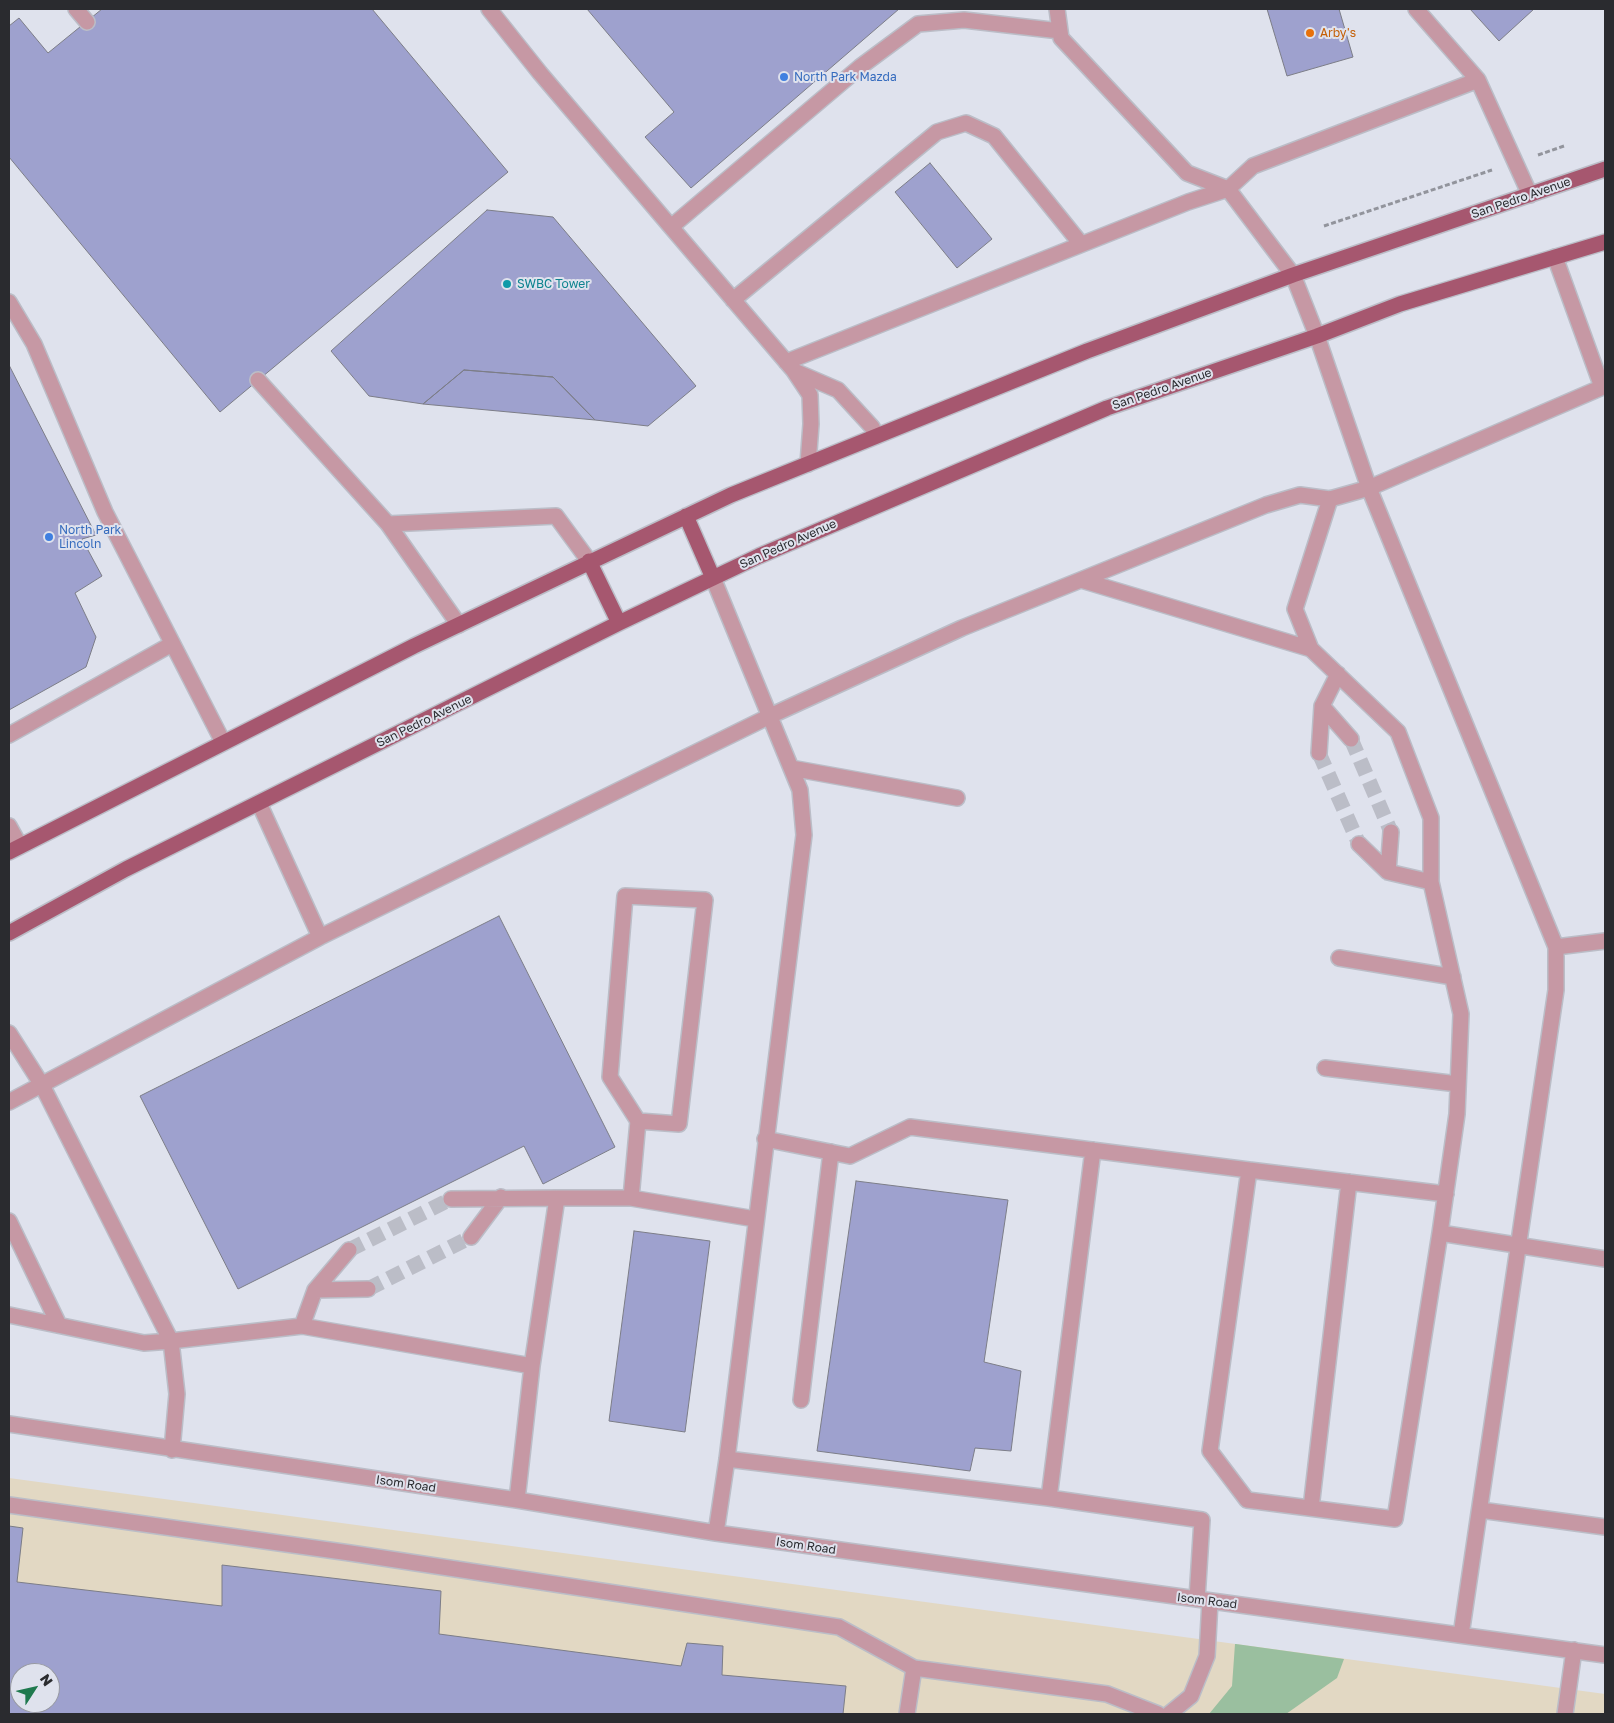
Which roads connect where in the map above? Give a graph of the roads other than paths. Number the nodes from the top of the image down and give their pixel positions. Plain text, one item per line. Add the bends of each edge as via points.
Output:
1 (76, 9) edge
2 (489, 9) edge
3 (1057, 9) edge
4 (1416, 9) edge
5 (87, 22) dead end
6 (1060, 31) junction
7 (1478, 80) junction
8 (1605, 169) edge
9 (1228, 189) junction
10 (1530, 195) junction
11 (671, 227) junction
12 (1605, 242) edge
13 (1081, 244) junction
14 (1555, 257) junction
15 (1293, 274) junction
16 (733, 300) junction
17 (9, 302) edge
18 (1317, 336) junction
19 (790, 366) junction
20 (258, 380) dead end
21 (1604, 386) edge
22 (876, 436) junction
23 (808, 464) junction
24 (1369, 488) junction
25 (1330, 500) junction
26 (686, 516) junction
27 (388, 524) junction
28 (589, 562) junction
29 (713, 578) junction
30 (1081, 580) junction
31 (619, 623) junction
32 (459, 625) junction
33 (172, 644) junction
34 (1311, 649) junction
35 (1338, 674) junction
36 (1322, 706) junction
37 (770, 716) junction
38 (9, 735) edge
39 (1351, 739) tunnel mouth
40 (223, 742) junction
41 (1319, 753) tunnel mouth
42 (791, 768) junction
43 (957, 798) dead end
44 (259, 804) junction
45 (9, 826) edge
46 (1391, 832) tunnel mouth
47 (1359, 844) tunnel mouth
48 (15, 849) edge
49 (1388, 872) junction
50 (1431, 882) junction
51 (9, 933) edge
52 (320, 937) junction
53 (1605, 941) edge
54 (1556, 947) junction
55 (1339, 958) dead end
56 (1453, 978) junction
57 (9, 1033) edge
58 (1325, 1068) dead end
59 (1458, 1084) junction
60 (42, 1085) junction
61 (9, 1102) edge
62 (638, 1121) junction
63 (765, 1138) junction
64 (1093, 1150) junction
65 (831, 1152) junction
66 (1249, 1170) junction
67 (1349, 1182) junction
68 (1446, 1194) junction
69 (501, 1197) junction
70 (557, 1198) junction
71 (631, 1198) junction
72 (451, 1199) tunnel mouth
73 (755, 1219) junction
74 (9, 1221) edge
75 (1440, 1233) junction
76 (471, 1237) tunnel mouth
77 (1518, 1247) junction
78 (349, 1250) tunnel mouth
79 (1605, 1259) edge
80 (315, 1290) junction
81 (368, 1290) tunnel mouth
82 (9, 1315) edge
83 (59, 1325) junction
84 (302, 1326) junction
85 (171, 1341) junction
86 (532, 1366) junction
87 (801, 1400) dead end
88 (9, 1424) edge
89 (172, 1450) junction
90 (727, 1459) junction
91 (1049, 1498) junction
92 (517, 1500) junction
93 (9, 1505) edge
94 (1311, 1508) junction
95 (1480, 1510) junction
96 (1605, 1527) edge
97 (716, 1533) junction
98 (1203, 1600) junction
99 (1461, 1635) junction
100 (1574, 1650) junction
101 (1605, 1654) edge
102 (914, 1668) junction
103 (907, 1714) edge
104 (1158, 1714) edge
105 (1169, 1714) edge
106 (1565, 1714) edge

1 - 5 street
2 - 11 street
3 - 6 street
4 - 7 street
6 - 9 street via 1061,38 1187,174
6 - 11 street via 964,20 918,24 860,67
7 - 9 street via 1253,166
7 - 10 street
8 - 10 main road, San Pedro Avenue
9 - 13 street
9 - 15 street
10 - 15 main road, San Pedro Avenue
11 - 16 street
12 - 14 main road, San Pedro Avenue
13 - 16 street via 994,136 966,123 937,132
13 - 19 street
14 - 18 main road, San Pedro Avenue via 1400,304
14 - 21 street
15 - 18 street
15 - 22 main road, San Pedro Avenue
16 - 19 street
17 - 33 street via 34,344 105,512
18 - 24 street
18 - 29 main road, San Pedro Avenue via 1107,408
19 - 22 street via 838,390 872,427
19 - 23 street via 810,395
20 - 27 street
21 - 24 street
22 - 23 main road, San Pedro Avenue
23 - 26 main road, San Pedro Avenue
24 - 25 street
24 - 54 street
25 - 30 street via 1300,495 1266,505
25 - 34 street via 1295,609
26 - 28 main road, San Pedro Avenue
26 - 29 main road
27 - 28 street via 556,516
27 - 32 street
28 - 31 main road
28 - 32 main road, San Pedro Avenue
29 - 31 main road, San Pedro Avenue
29 - 37 street
30 - 34 street
30 - 37 street via 962,628
31 - 44 main road, San Pedro Avenue
32 - 40 main road, San Pedro Avenue
33 - 38 street
33 - 40 street
34 - 35 street
35 - 36 street
35 - 50 street via 1398,732 1431,818
36 - 39 street
36 - 41 street
37 - 42 street
37 - 52 street
40 - 48 main road, San Pedro Avenue
42 - 43 street
42 - 63 street via 800,790 804,836
44 - 51 main road, San Pedro Avenue via 126,869
44 - 52 street
45 - 48 street
46 - 49 street
47 - 49 street
49 - 50 street
50 - 56 street
52 - 60 street
53 - 54 street
54 - 77 street via 1556,990
55 - 56 street
56 - 59 street via 1461,1014
57 - 60 street
58 - 59 street
59 - 68 street
60 - 61 street
60 - 85 street
62 - 62 street via 679,1124 705,900 625,896 610,1077
62 - 71 street
63 - 65 street
63 - 73 street
64 - 65 street via 910,1126 850,1156
64 - 66 street
64 - 91 street
65 - 87 street
66 - 67 street
66 - 94 street via 1210,1451 1248,1500
67 - 68 street
67 - 94 street
68 - 75 street
69 - 70 street
69 - 72 street
69 - 76 street
70 - 71 street
70 - 86 street
71 - 73 street
73 - 90 street
74 - 83 street
75 - 77 street
75 - 94 street via 1395,1519
77 - 79 street
77 - 95 street
78 - 80 street
80 - 81 street
80 - 84 street
82 - 83 street
83 - 85 street via 144,1342
84 - 85 street
84 - 86 street
85 - 89 street via 177,1394
86 - 92 street
88 - 89 street, Isom Road
89 - 92 street, Isom Road
90 - 91 street
90 - 97 street
91 - 98 street via 1202,1520
92 - 97 street, Isom Road
93 - 102 street via 839,1627
95 - 96 street
95 - 99 street
97 - 98 street, Isom Road
98 - 99 street, Isom Road
98 - 105 street via 1207,1656 1191,1696
99 - 100 street, Isom Road
100 - 101 street, Isom Road
100 - 106 street
102 - 103 street
102 - 104 street via 1107,1694

